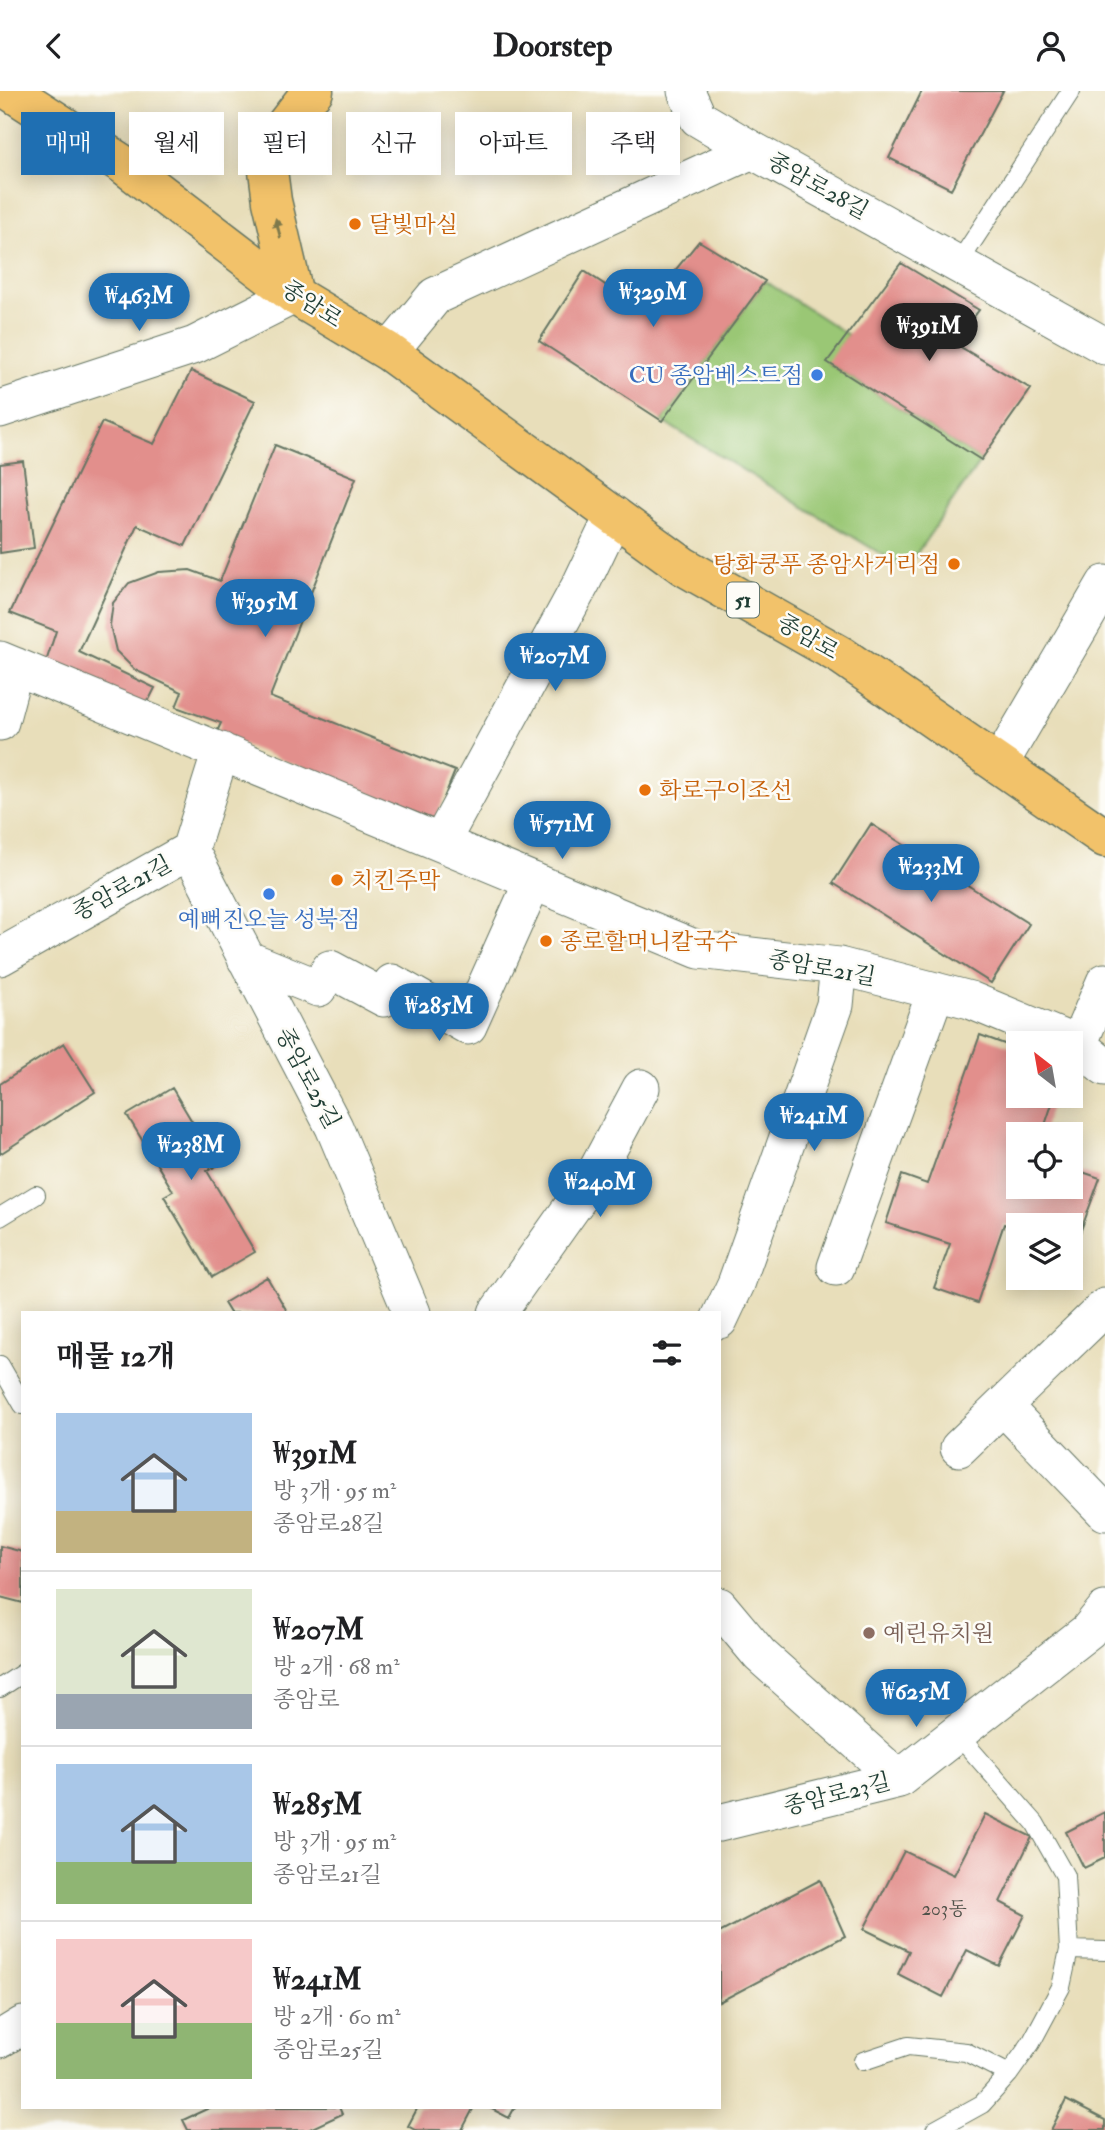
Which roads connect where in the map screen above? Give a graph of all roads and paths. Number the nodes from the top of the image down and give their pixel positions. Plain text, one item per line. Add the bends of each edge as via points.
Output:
1 (10, 91) edge
2 (314, 91) edge
3 (686, 91) edge
4 (1071, 91) edge
5 (752, 150) junction
6 (958, 264) junction
7 (294, 295) junction
8 (1105, 346) edge
9 (389, 352) junction
10 (0, 408) edge
11 (614, 515) junction
12 (1105, 584) edge
13 (7, 663) edge
14 (0, 722) edge
15 (221, 751) junction
16 (999, 765) junction
17 (1105, 838) edge
18 (441, 842) junction
19 (190, 850) junction
20 (533, 881) junction
21 (0, 957) edge
22 (246, 959) junction
23 (839, 966) junction
24 (1105, 982) edge
25 (936, 991) junction
26 (1092, 1056) edge
27 (641, 1088) dead end
28 (36, 1195) dead end
29 (0, 1217) edge
30 (836, 1267) dead end
31 (1105, 1307) edge
32 (411, 1311) edge
33 (498, 1311) edge
34 (721, 1316) edge
35 (0, 1365) edge
36 (21, 1402) edge
37 (1003, 1406) junction
38 (960, 1448) dead end
39 (1105, 1512) edge
40 (721, 1608) edge
41 (1105, 1610) edge
42 (21, 1674) edge
43 (0, 1688) edge
44 (957, 1734) junction
45 (899, 1779) junction
46 (721, 1823) edge
47 (1069, 1950) junction
48 (1105, 1951) edge
49 (21, 2026) edge
50 (0, 2039) edge
51 (863, 2061) dead end
52 (1009, 2074) junction
53 (935, 2130) edge

1 - 7 main road, 종암로 / 51 via 124,165
7 -> 2 main road via 271,201 267,163 279,133
3 - 5 street via 698,118
4 - 6 lane
5 - 6 street, 종암로28길
5 - 9 street, 종암로28길 via 435,296
6 - 8 street, 종암로28길
7 - 9 main road, 종암로 / 51
7 - 10 street via 195,345
9 - 11 main road, 종암로 / 51
11 - 16 main road, 종암로 / 51 via 683,566 842,656
11 - 18 street
12 - 16 street
13 - 14 street, 종암로21길
13 - 15 street, 종암로21길
15 - 18 street, 종암로21길
15 - 19 street, 종암로21길
16 - 17 main road, 종암로 / 51
18 - 20 street, 종암로21길
19 - 21 street, 종암로21길
19 - 22 street, 종암로25길
20 - 22 street via 468,1026 392,983 384,998 330,969 318,988
20 - 23 street, 종암로21길 via 699,950
22 - 32 street, 종암로25길 via 334,1127
23 - 25 street, 종암로21길
23 - 34 street via 835,1005
24 - 26 street
25 - 26 street, 종암로21길 via 970,1000
25 - 30 street
27 - 33 street via 594,1177
28 - 29 lane
31 - 37 street
35 - 36 lane
37 - 38 street
37 - 39 street
40 - 45 street via 760,1655
41 - 44 street, 종암로23길 via 1088,1632
42 - 43 lane
44 - 45 street, 종암로23길
44 - 47 lane via 1035,1823 1065,1877
45 - 46 street, 종암로23길
47 - 48 lane
47 - 52 lane via 1061,1987
49 - 50 street
51 - 52 lane via 908,2046 920,2047 966,2052
52 - 53 lane via 982,2104

